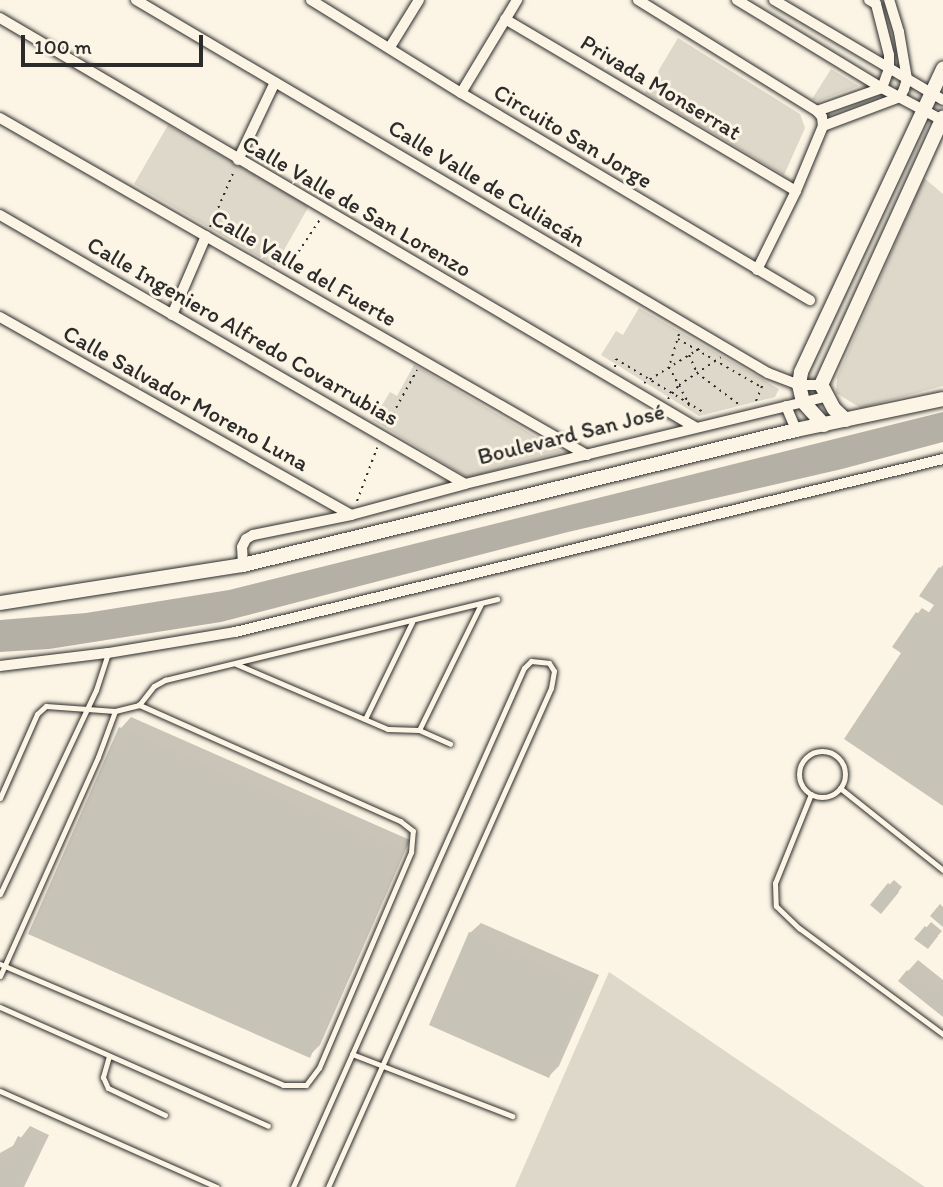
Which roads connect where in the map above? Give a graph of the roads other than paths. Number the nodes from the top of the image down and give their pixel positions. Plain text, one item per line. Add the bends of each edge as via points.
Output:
1 (136, 0) edge
2 (311, 0) edge
3 (419, 0) edge
4 (517, 0) edge
5 (638, 0) edge
6 (737, 0) edge
7 (774, 0) edge
8 (889, 0) edge
9 (876, 1) edge
10 (0, 18) edge
11 (505, 19) junction
12 (899, 32) junction
13 (885, 34) junction
14 (390, 47) junction
15 (889, 69) junction
16 (943, 69) edge
17 (907, 79) junction
18 (275, 82) junction
19 (882, 88) junction
20 (461, 93) junction
21 (900, 97) junction
22 (937, 97) edge
23 (850, 99) junction
24 (923, 110) junction
25 (817, 111) junction
26 (856, 114) junction
27 (0, 118) edge
28 (942, 118) edge
29 (823, 126) junction
30 (238, 160) junction
31 (796, 191) junction
32 (0, 215) edge
33 (206, 236) junction
34 (757, 270) junction
35 (810, 300) dead end
36 (172, 315) junction
37 (0, 317) edge
38 (799, 385) junction
39 (823, 391) junction
40 (943, 399) edge
41 (803, 402) junction
42 (786, 406) junction
43 (846, 420) junction
44 (824, 425) junction
45 (695, 427) junction
46 (796, 430) junction
47 (587, 455) junction
48 (943, 459) edge
49 (465, 484) junction
50 (351, 515) junction
51 (243, 565) junction
52 (497, 598) dead end
53 (0, 603) edge
54 (481, 604) junction
55 (412, 622) junction
56 (108, 653) junction
57 (236, 664) junction
58 (0, 666) edge
59 (139, 705) junction
60 (86, 710) junction
61 (115, 711) junction
62 (365, 719) junction
63 (419, 730) junction
64 (450, 744) dead end
65 (839, 788) junction
66 (811, 794) junction
67 (0, 798) edge
68 (943, 870) edge
69 (0, 894) edge
70 (2, 965) edge
71 (0, 976) edge
72 (0, 1007) edge
73 (943, 1034) edge
74 (352, 1055) junction
75 (109, 1056) junction
76 (381, 1066) junction
77 (0, 1091) edge
78 (165, 1115) dead end
79 (512, 1116) dead end
80 (268, 1126) dead end
81 (216, 1187) edge
82 (293, 1187) edge
83 (328, 1187) edge

1 - 18 street, Calle Valle de Culiacán
2 - 14 street
3 - 14 street
4 - 11 street, Circuito San Jorge
5 - 25 street
6 - 19 street
7 - 15 street
8 - 12 street
9 - 13 street
10 - 30 street, Calle Valle de San Lorenzo
11 - 20 street, Circuito San Jorge
11 - 31 street, Privada Monserrat
12 - 13 street
12 - 17 street
13 - 15 street
14 - 20 street
15 - 17 street
15 - 19 street
16 - 22 street
17 - 21 street
17 - 22 street
18 - 30 street
18 - 38 street, Calle Valle de Culiacán via 768,373
19 - 21 street
19 - 23 street
20 - 34 street, Circuito San Jorge
21 - 24 street
21 - 26 street
22 - 24 street
23 - 25 street
23 - 26 street
24 - 28 street
24 - 38 street via 801,372
25 - 29 street
26 - 29 street
27 - 33 street, Calle Valle del Fuerte
28 - 39 street
29 - 31 street
30 - 45 street, Calle Valle de San Lorenzo
31 - 34 street
32 - 36 street, Calle Ingeniero Alfredo Covarrubias
33 - 36 street
33 - 47 street, Calle Valle del Fuerte
34 - 35 street, Circuito San Jorge
36 - 49 street, Calle Ingeniero Alfredo Covarrubias
37 - 50 street, Calle Salvador Moreno Luna
38 - 39 street, Calle Valle de Culiacán
38 - 41 street
39 - 41 street, Boulevard San José
39 - 43 street
40 - 43 street
41 - 42 street, Boulevard San José
41 - 44 street
42 - 45 street, Boulevard San José
42 - 46 street
43 - 44 street
44 - 46 street
45 - 47 street, Boulevard San José
46 - 51 street
47 - 49 street, Boulevard San José
48 - 56 street via 235,632
49 - 50 street, Boulevard San José
50 - 51 street, Boulevard San José via 253,535 242,547
51 - 53 street
52 - 54 lane
54 - 55 lane
54 - 63 lane
55 - 57 lane
55 - 62 lane
56 - 58 street
56 - 60 lane
57 - 59 lane via 159,683
57 - 62 lane
59 - 61 lane
59 - 70 lane via 400,821 413,831 411,852 319,1068 306,1084 283,1085
60 - 61 lane
60 - 67 lane via 52,704 41,709
60 - 69 lane
61 - 70 lane
62 - 63 lane via 388,729
63 - 64 lane
65 - 66 lane via 826,797
65 - 66 lane via 843,766 833,754 817,751 800,766 800,782
65 - 68 lane
66 - 73 lane via 775,883 776,906
70 - 71 lane
72 - 75 lane
74 - 76 lane
74 - 76 lane via 524,668 531,662 549,663 554,671 551,688
74 - 82 lane
75 - 78 lane via 103,1077 108,1088
75 - 80 lane
76 - 79 lane
76 - 83 lane
77 - 81 lane

